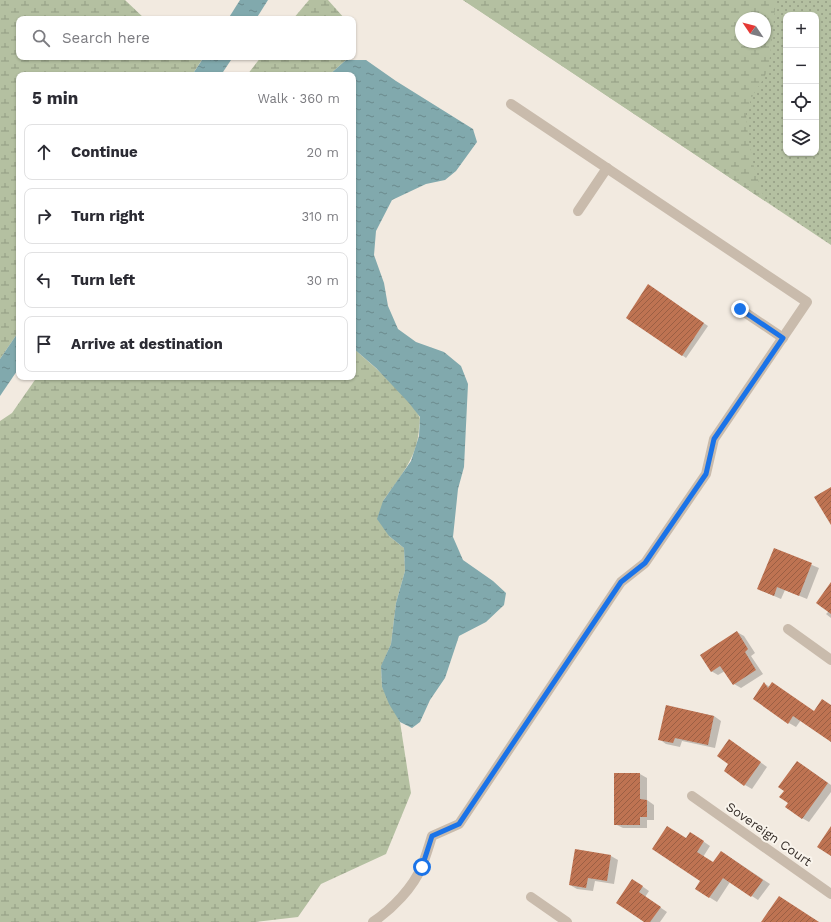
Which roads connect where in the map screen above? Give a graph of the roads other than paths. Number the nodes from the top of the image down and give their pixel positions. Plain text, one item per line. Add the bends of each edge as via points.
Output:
1 (511, 104) dead end
2 (607, 168) junction
3 (578, 211) dead end
4 (740, 309) dead end
5 (783, 338) junction
6 (788, 629) dead end
7 (831, 660) edge
8 (692, 796) dead end
9 (831, 894) edge
10 (531, 897) dead end
11 (373, 922) edge
12 (567, 922) edge

1 - 2 street
2 - 3 street
2 - 5 street via 807,302
4 - 5 street
5 - 11 street via 714,439 706,474 645,563 621,582 459,824 432,836 422,867 405,892 385,914
6 - 7 street
8 - 9 street, Sovereign Court
10 - 12 street

